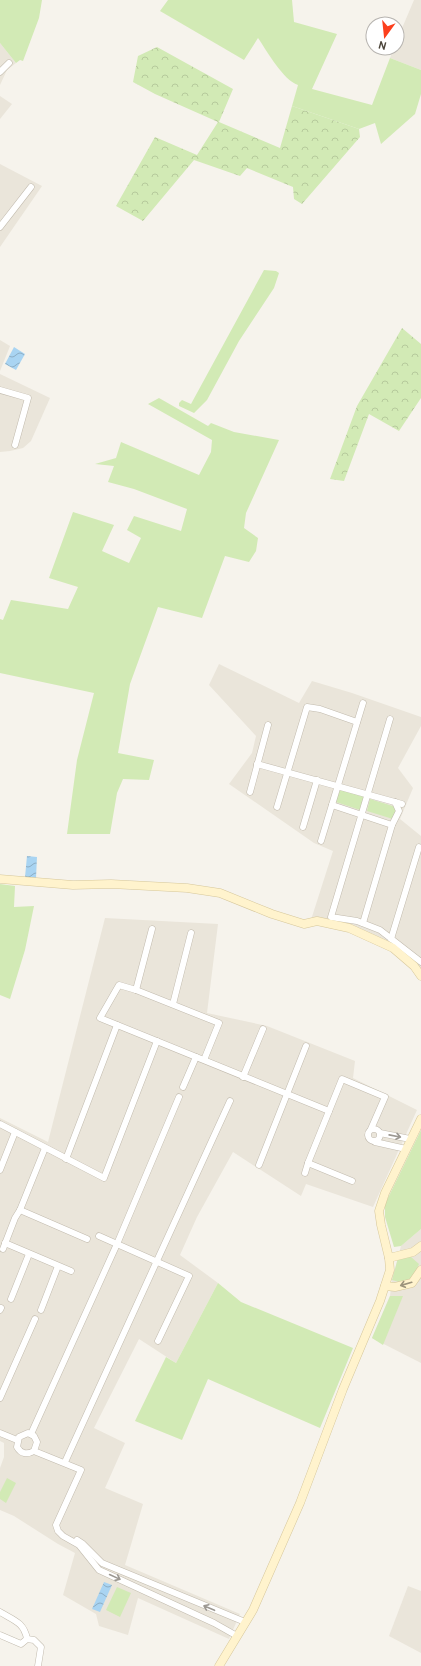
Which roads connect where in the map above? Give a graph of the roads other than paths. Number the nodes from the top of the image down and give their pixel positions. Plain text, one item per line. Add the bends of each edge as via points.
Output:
1 (9, 62) dead end
2 (0, 72) edge
3 (31, 187) dead end
4 (0, 227) edge
5 (0, 390) edge
6 (15, 445) dead end
7 (363, 703) dead end
8 (390, 719) dead end
9 (357, 722) junction
10 (268, 724) dead end
11 (257, 764) junction
12 (287, 772) junction
13 (316, 780) junction
14 (338, 786) junction
15 (250, 792) dead end
16 (367, 794) junction
17 (395, 802) junction
18 (402, 804) dead end
19 (332, 805) junction
20 (277, 807) dead end
21 (362, 814) junction
22 (392, 825) junction
23 (304, 827) dead end
24 (321, 841) dead end
25 (419, 847) dead end
26 (0, 879) edge
27 (363, 923) junction
28 (152, 929) dead end
29 (191, 933) dead end
30 (391, 939) junction
31 (421, 962) edge
32 (421, 976) edge
33 (136, 990) junction
34 (173, 1004) junction
35 (117, 1025) junction
36 (263, 1029) dead end
37 (157, 1041) junction
38 (306, 1046) dead end
39 (196, 1057) junction
40 (204, 1060) junction
41 (243, 1077) junction
42 (183, 1087) dead end
43 (287, 1095) junction
44 (179, 1097) dead end
45 (230, 1101) dead end
46 (329, 1111) junction
47 (421, 1118) edge
48 (0, 1124) edge
49 (371, 1129) junction
50 (15, 1132) junction
51 (380, 1133) junction
52 (410, 1139) junction
53 (375, 1142) junction
54 (45, 1148) junction
55 (406, 1149) junction
56 (66, 1158) junction
57 (308, 1163) junction
58 (258, 1165) dead end
59 (0, 1170) edge
60 (305, 1173) dead end
61 (352, 1181) dead end
62 (20, 1210) junction
63 (99, 1236) dead end
64 (87, 1239) dead end
65 (117, 1244) junction
66 (421, 1246) edge
67 (29, 1254) junction
68 (389, 1258) junction
69 (156, 1261) junction
70 (58, 1266) junction
71 (421, 1270) edge
72 (71, 1271) dead end
73 (385, 1286) junction
74 (11, 1299) dead end
75 (42, 1310) dead end
76 (35, 1319) dead end
77 (158, 1341) dead end
78 (0, 1398) edge
79 (0, 1433) edge
80 (31, 1434) junction
81 (17, 1440) junction
82 (34, 1451) junction
83 (64, 1462) junction
84 (56, 1525) junction
85 (0, 1612) edge
86 (245, 1622) junction
87 (0, 1635) edge
88 (237, 1636) junction
89 (27, 1639) junction
90 (38, 1666) edge
91 (218, 1666) edge

1 - 2 street
3 - 4 street
5 - 6 street via 28,398
7 - 9 street
8 - 16 street
9 - 12 street via 307,707
9 - 14 street
10 - 11 street
11 - 12 street
11 - 15 street
12 - 13 street
12 - 20 street
13 - 14 street
13 - 23 street
14 - 16 street
14 - 19 street
16 - 17 street
16 - 21 street
17 - 18 street
17 - 22 street via 399,811
19 - 21 street
19 - 24 street
21 - 22 street
21 - 27 street via 331,917
22 - 27 street
25 - 30 street
26 - 32 main road via 73,885 187,888 220,893 304,924 318,921 349,928 393,948 414,966
27 - 30 street via 380,930
28 - 33 street
29 - 34 street
30 - 31 street
33 - 34 street
33 - 35 street via 119,985 100,1018
34 - 40 street via 219,1023
35 - 37 street
35 - 56 street
36 - 41 street
37 - 39 street
37 - 56 street via 104,1178
38 - 43 street
39 - 40 street
39 - 42 street
40 - 41 street
41 - 43 street
43 - 46 street
43 - 58 street
44 - 65 street
45 - 69 street
46 - 49 street via 342,1079 385,1097
46 - 57 street
47 - 52 main road
48 - 50 street
49 - 51 street via 376,1129
49 - 53 street via 367,1136
50 - 54 street
50 - 59 street
51 -> 52 street
51 - 53 street via 380,1138
52 - 55 main road
53 - 55 street
54 - 56 street
54 - 62 street
55 - 68 main road via 379,1211
57 - 60 street
57 - 61 street
62 - 64 street
62 - 67 street via 4,1246
63 - 65 street
65 - 69 street
65 - 80 street
66 - 68 main road via 413,1252
67 - 70 street
67 - 74 street
68 - 73 main road via 390,1270
69 - 77 street via 189,1276
69 - 83 street
70 - 72 street
70 - 75 street
71 -> 73 main road via 412,1282 395,1287
73 - 86 main road via 300,1503 253,1610
76 - 78 street
79 - 81 street
80 - 81 street via 22,1435
80 - 82 street via 37,1442
81 - 82 street via 17,1447 22,1452 28,1454
82 - 83 street
83 - 84 street via 81,1470
86 -> 84 street via 102,1564 83,1544
84 -> 88 street via 58,1531 79,1545 100,1570
85 - 89 street via 26,1630
86 - 88 main road
87 - 89 street via 21,1644
88 - 91 main road
89 - 90 street via 34,1640 41,1647

